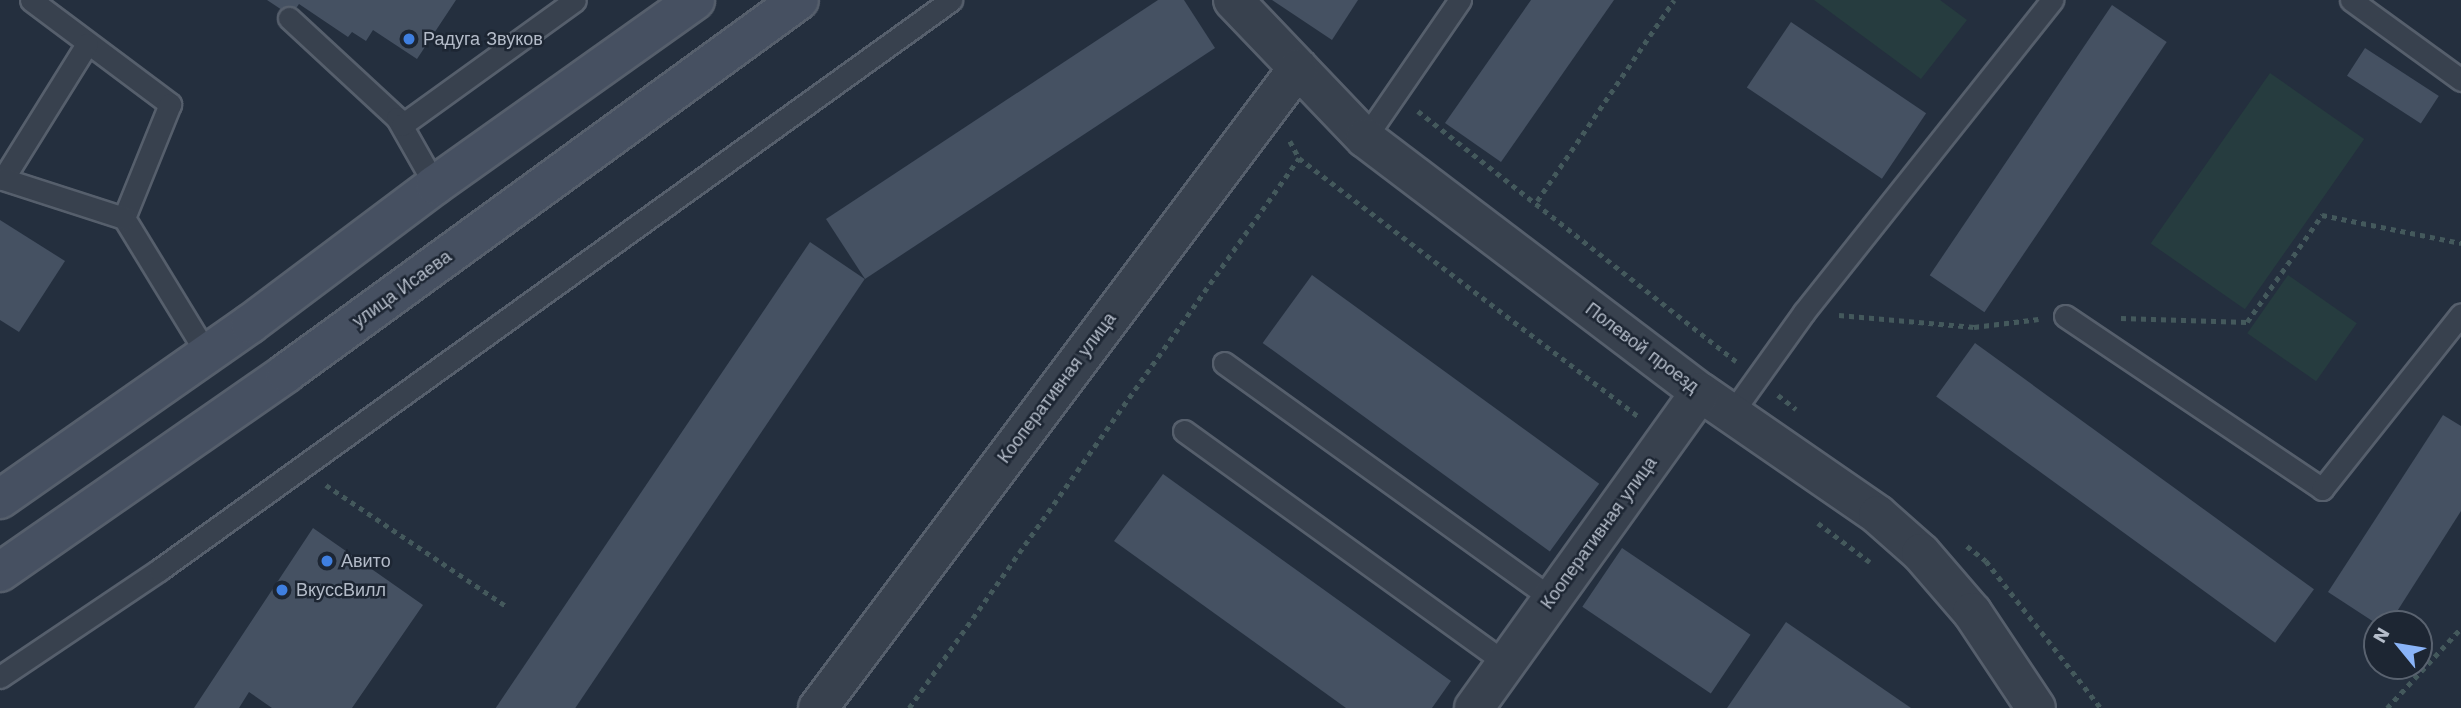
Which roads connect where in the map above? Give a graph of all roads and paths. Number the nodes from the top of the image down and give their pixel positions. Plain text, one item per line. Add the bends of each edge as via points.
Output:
1 (32, 0) edge
2 (575, 0) edge
3 (695, 0) edge
4 (799, 0) edge
5 (951, 0) edge
6 (1233, 0) edge
7 (1460, 0) edge
8 (1674, 0) edge
9 (2052, 0) edge
10 (2351, 0) edge
11 (289, 18) dead end
12 (87, 44) junction
13 (1298, 68) junction
14 (2461, 80) edge
15 (1395, 94) junction
16 (1271, 102) junction
17 (402, 125) junction
18 (1365, 138) junction
19 (1298, 158) junction
20 (435, 184) junction
21 (1537, 201) junction
22 (124, 218) junction
23 (2461, 243) edge
24 (1804, 312) junction
25 (2461, 314) edge
26 (2065, 316) junction
27 (208, 355) junction
28 (1224, 363) dead end
29 (1757, 378) junction
30 (1690, 405) junction
31 (1731, 414) junction
32 (1184, 430) dead end
33 (300, 467) junction
34 (0, 499) edge
35 (1810, 516) dead end
36 (1874, 565) dead end
37 (0, 572) edge
38 (1552, 599) junction
39 (506, 606) dead end
40 (2461, 628) edge
41 (1506, 663) junction
42 (0, 677) edge
43 (818, 708) edge
44 (909, 708) edge
45 (1474, 708) edge
46 (2036, 708) edge
47 (2388, 708) edge

1 - 12 lane
2 - 17 lane
3 - 20 main road
4 - 37 main road, улица Исаева via 286,373
5 - 33 lane
6 - 13 street, Полевой проезд
7 - 15 lane
8 - 21 path
9 - 24 lane
10 - 14 lane
11 - 17 lane
12 - 22 lane via 170,104
12 - 22 lane via 3,179
13 - 16 street, Кооперативная улица
13 - 18 street, Полевой проезд
15 - 18 lane
15 - 21 path
16 - 19 path
16 - 43 street, Кооперативная улица
17 - 20 lane
18 - 30 street, Полевой проезд
19 - 30 path via 1650,425
19 - 44 path
20 - 27 main road
21 - 29 path
22 - 27 lane
23 - 26 path via 2322,215 2247,322
24 - 26 path via 1974,327
24 - 29 lane
25 - 26 lane via 2322,489
27 - 34 main road
28 - 38 lane
29 - 31 lane
30 - 31 street, Полевой проезд
30 - 38 street, Кооперативная улица
31 - 46 street, Полевой проезд via 1878,515 1921,553 1972,612
32 - 41 lane
33 - 39 path
33 - 42 lane
35 - 36 path
38 - 41 street, Кооперативная улица
40 - 47 path
41 - 45 street, Кооперативная улица

